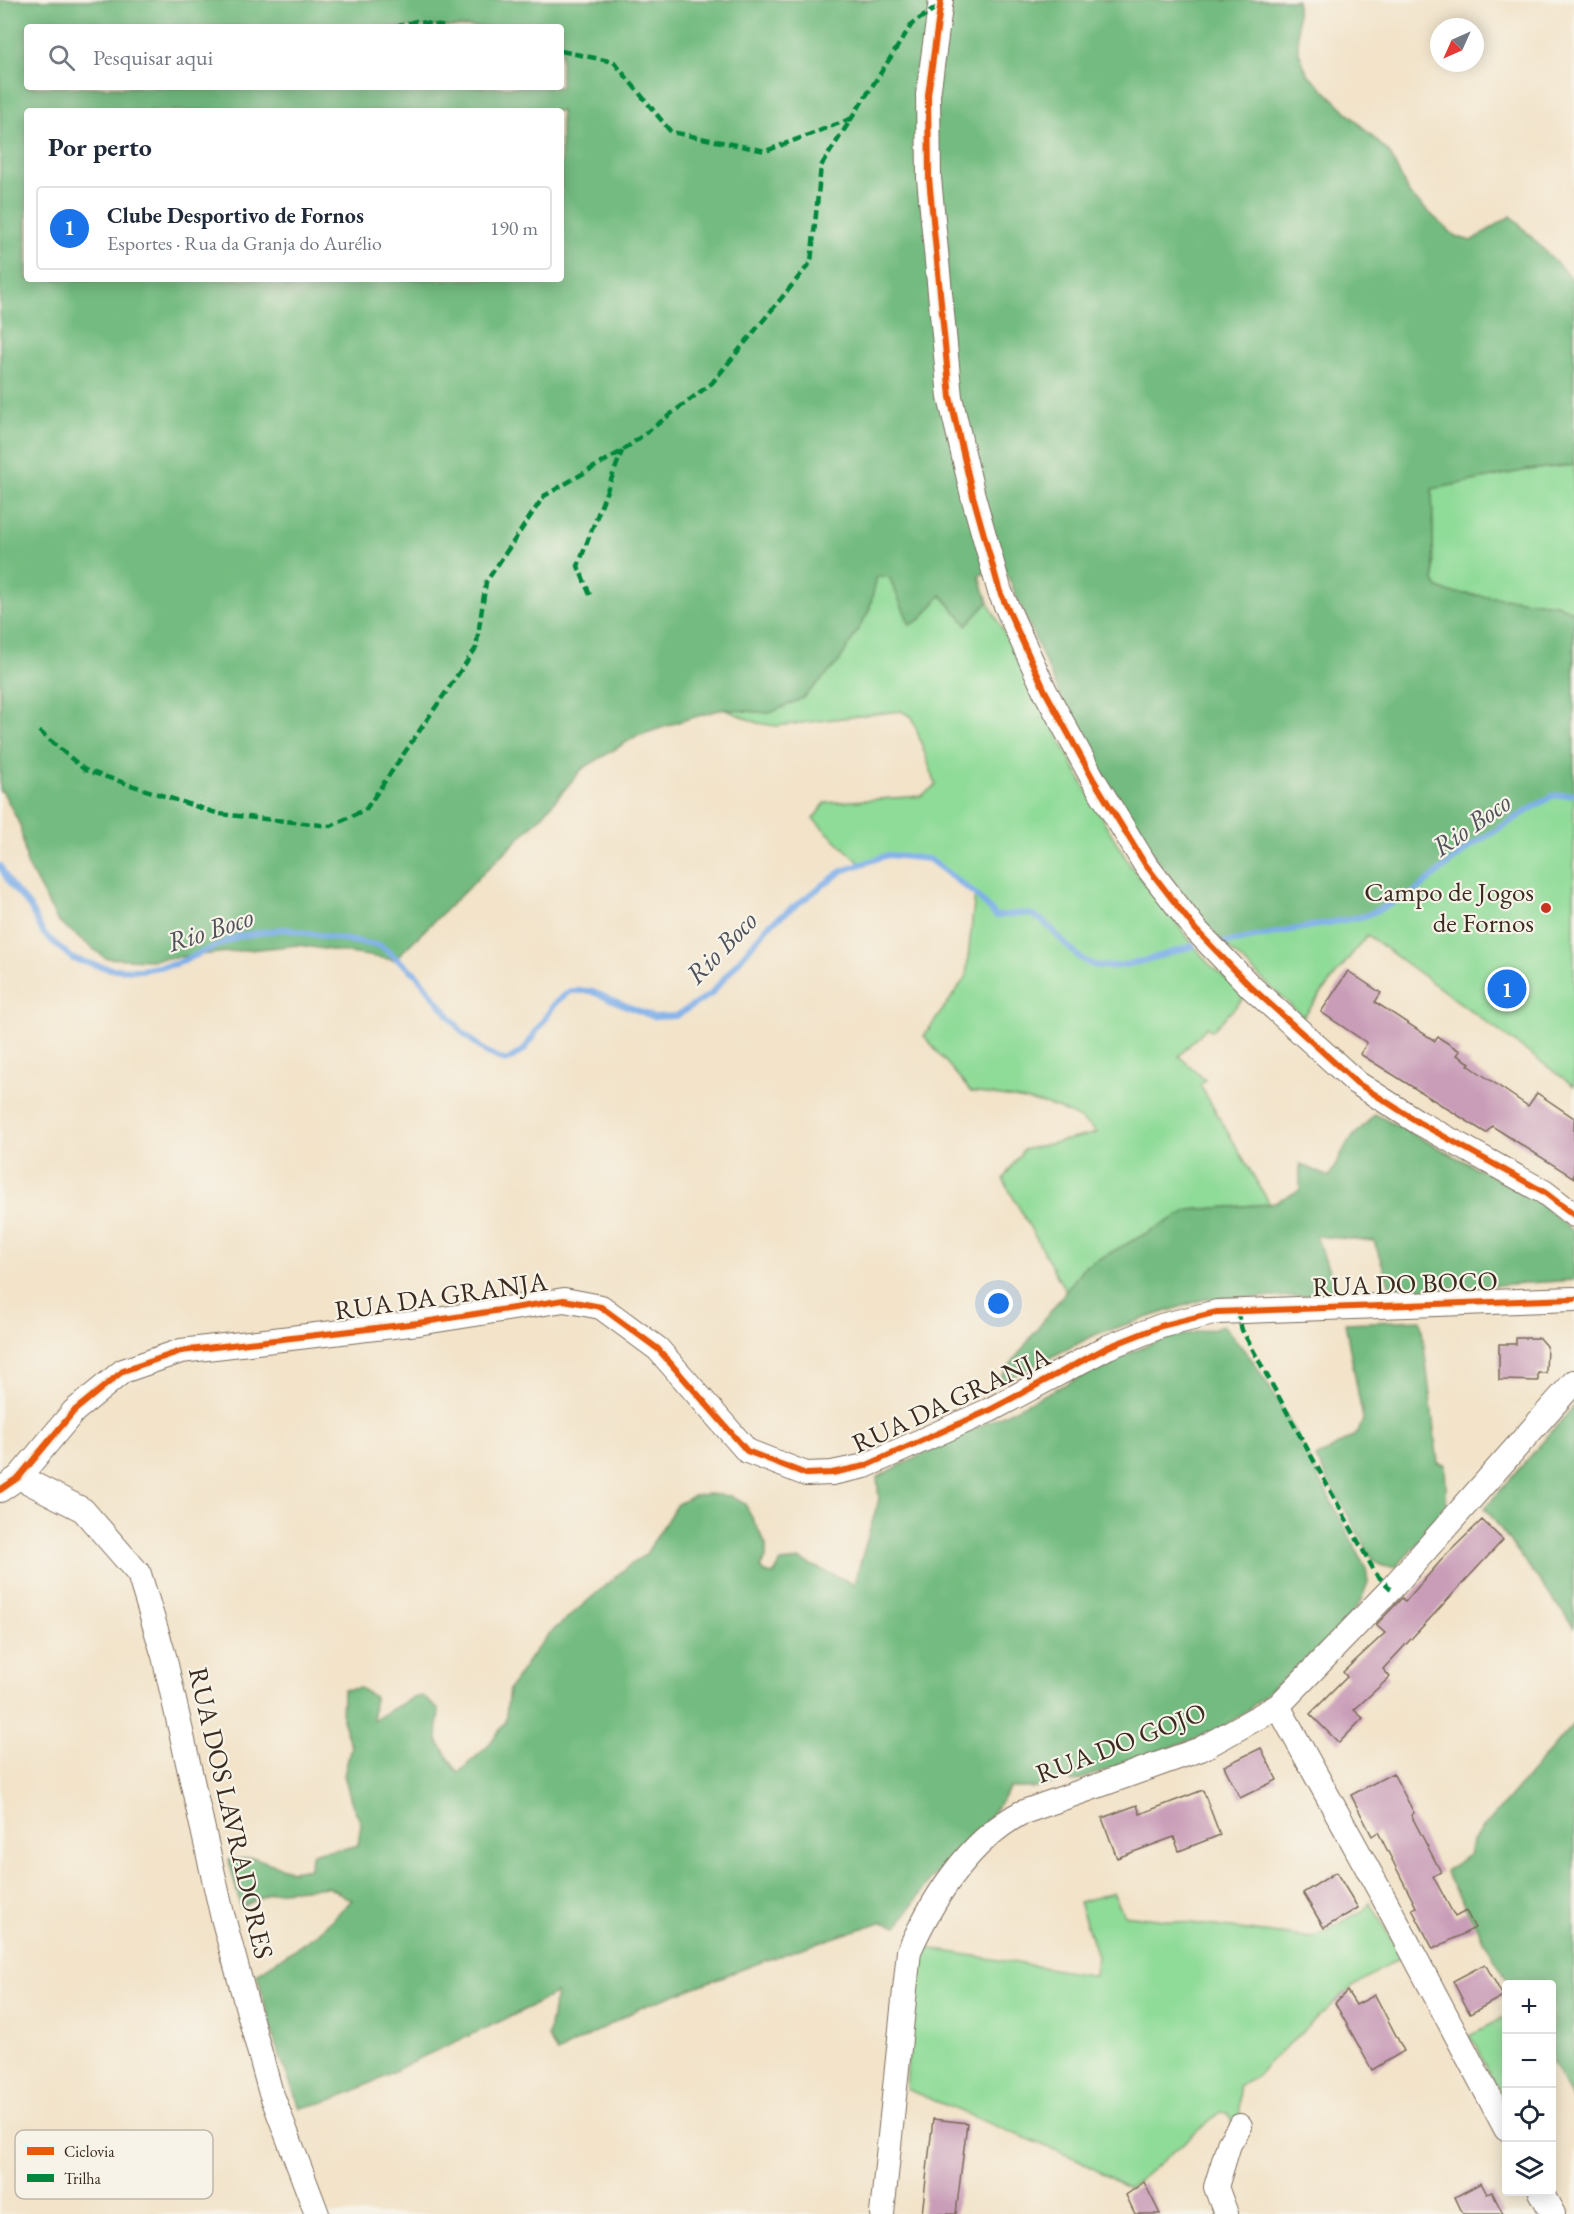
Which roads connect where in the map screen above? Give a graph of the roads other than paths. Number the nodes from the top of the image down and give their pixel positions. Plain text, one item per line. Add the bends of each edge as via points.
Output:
1 (941, 0) edge
2 (1574, 1215) edge
3 (1574, 1299) edge
4 (1237, 1311) joint
5 (1574, 1382) edge
6 (10, 1483) edge
7 (1278, 1706) junction
8 (1502, 2121) edge
9 (1240, 2126) dead end
10 (1543, 2196) edge
11 (317, 2214) edge
12 (882, 2214) edge
13 (1226, 2214) edge
14 (1553, 2214) edge

1 - 2 street via 928,95 929,178 950,397 1000,592 1046,691 1145,864 1196,930 1258,993 1357,1083 1544,1192
3 - 4 street, RUA DO BOCO
4 - 6 street, RUA DA GRANJA via 1161,1326 1108,1347 990,1410 876,1461 832,1473 806,1474 747,1451 657,1349 601,1307 564,1300 418,1323 181,1351 123,1371 74,1411
5 - 7 street, RUA DO GOJO via 1434,1542
6 - 11 street, RUA DOS LAVRADORES via 83,1510 139,1574 164,1656 222,1914 270,2090
7 - 8 street
7 - 12 street, RUA DO GOJO via 1201,1749 1021,1812 983,1840 943,1888 909,1951
9 - 13 street via 1229,2144 1216,2187
10 - 14 street

